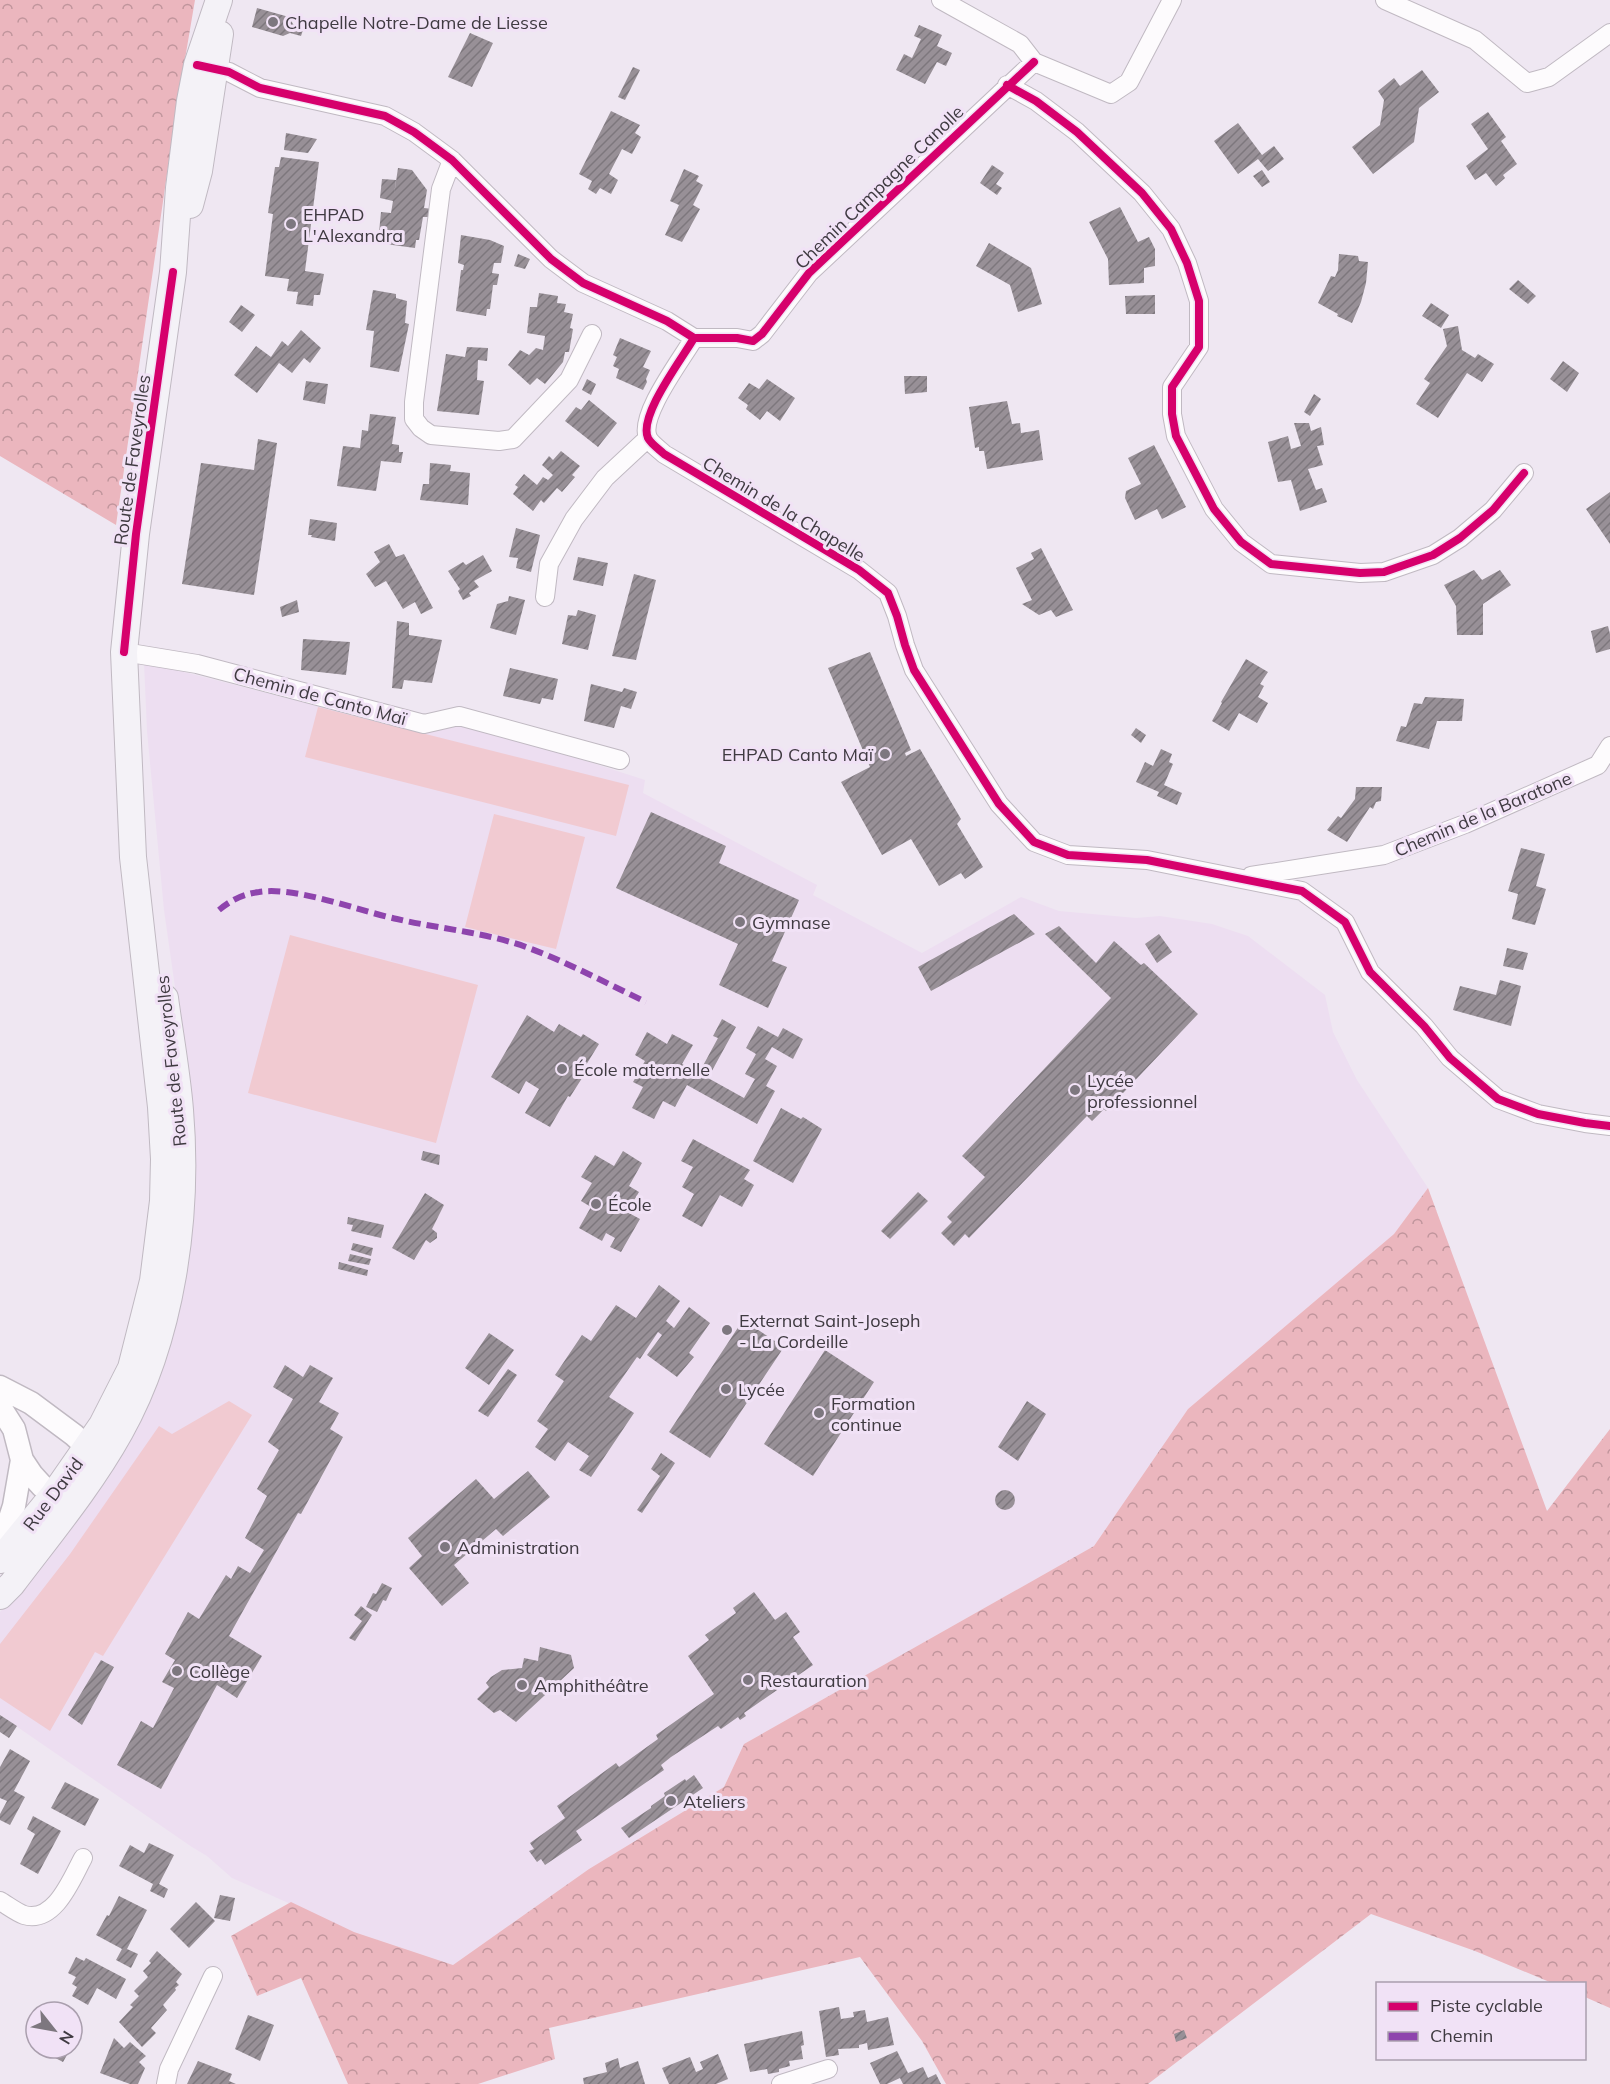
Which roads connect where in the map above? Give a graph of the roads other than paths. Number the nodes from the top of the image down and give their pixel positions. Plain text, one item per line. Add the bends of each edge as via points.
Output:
1 (219, 0) edge
2 (224, 0) edge
3 (941, 0) edge
4 (1172, 0) edge
5 (1385, 0) edge
6 (1610, 33) edge
7 (1034, 62) junction
8 (206, 67) junction
9 (1007, 85) junction
10 (452, 160) junction
11 (592, 334) dead end
12 (694, 338) junction
13 (648, 438) junction
14 (1524, 473) dead end
15 (545, 597) dead end
16 (124, 652) junction
17 (1610, 746) edge
18 (620, 760) dead end
19 (132, 806) junction
20 (1238, 878) junction
21 (1610, 1126) edge
22 (0, 1387) edge
23 (0, 1407) edge
24 (102, 1425) joint
25 (87, 1447) junction
26 (22, 1460) junction
27 (89, 1481) junction
28 (54, 1494) junction
29 (0, 1549) edge
30 (0, 1560) edge
31 (0, 1596) edge
32 (83, 1858) dead end
33 (0, 1901) edge
34 (213, 1976) dead end
35 (828, 2069) dead end
36 (166, 2084) edge
37 (781, 2084) edge

1 - 8 main road, Route de Faveyrolles
2 - 8 main road, Route de Faveyrolles
3 - 7 street via 1020,44
4 - 7 street via 1129,82 1111,94
5 - 6 street via 1475,40 1527,83 1549,77
7 - 9 street, Chemin Campagne Canolle
8 - 10 street via 229,72 260,88 384,116
8 - 16 main road, Route de Faveyrolles via 179,188 173,272 136,534
9 - 12 street, Chemin Campagne Canolle via 808,273 762,334 753,341
9 - 14 street via 1077,132 1142,193 1171,229 1199,301 1200,347 1172,387 1176,436 1214,509 1241,543 1270,564 1384,572 1433,555 1460,537 1493,510
10 - 11 street via 441,189 414,402 414,419 421,428 431,435 513,439 569,380
10 - 12 street via 551,259 583,283 668,321
12 - 13 street via 655,400 646,421
13 - 15 street via 605,478 574,519 549,564
13 - 20 street, Chemin de la Chapelle via 664,454 859,570 888,593 914,670 999,804 1034,842 1068,855 1147,860
16 - 18 street, Chemin de Canto Maï via 197,664 423,724 459,716
16 - 19 main road, Route de Faveyrolles
17 - 20 street, Chemin de la Baratone via 1598,765 1588,770 1384,855
19 - 24 main road, Route de Faveyrolles via 133,857 161,1107 163,1201 153,1281 131,1368
19 - 27 main road, Route de Faveyrolles via 145,852 180,1110 181,1196 172,1283 145,1381 120,1433
20 - 21 street, Chemin de la Chapelle via 1302,891 1345,922 1370,972 1450,1058 1498,1099 1538,1113
22 - 25 street via 31,1403
23 - 26 street via 14,1429
24 - 25 main road, Rue David
25 - 27 street
25 - 28 main road, Rue David
26 - 28 street via 42,1486
26 - 29 street via 14,1506
27 - 28 street
27 - 31 main road, Rue David
28 - 30 main road, Rue David
32 - 33 street via 57,1905 39,1916 24,1915
34 - 36 street via 169,2069
35 - 37 street

